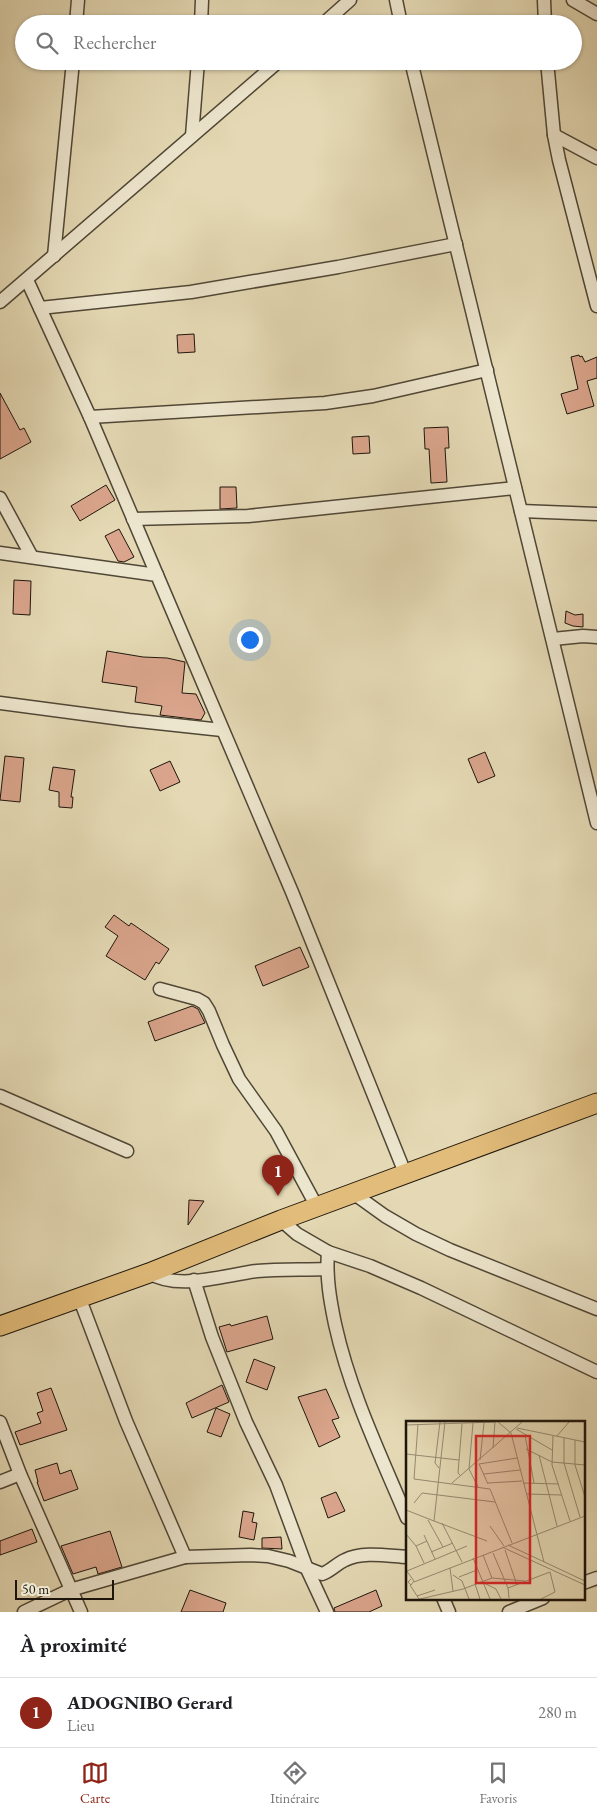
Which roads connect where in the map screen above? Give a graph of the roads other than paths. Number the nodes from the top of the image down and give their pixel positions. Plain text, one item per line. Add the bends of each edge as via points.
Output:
1 (78, 0) edge
2 (202, 0) edge
3 (350, 0) edge
4 (396, 0) edge
5 (544, 0) edge
6 (573, 0) edge
7 (597, 14) edge
8 (77, 15) edge
9 (201, 15) edge
10 (333, 15) edge
11 (400, 15) edge
12 (545, 15) edge
13 (72, 70) edge
14 (197, 70) edge
15 (269, 70) edge
16 (413, 70) edge
17 (548, 70) edge
18 (554, 135) junction
19 (192, 136) junction
20 (597, 158) edge
21 (456, 244) junction
22 (54, 256) junction
23 (26, 280) junction
24 (0, 302) edge
25 (597, 306) edge
26 (40, 308) junction
27 (487, 370) junction
28 (90, 416) junction
29 (516, 488) junction
30 (0, 498) edge
31 (521, 511) junction
32 (597, 514) edge
33 (133, 519) junction
34 (0, 553) edge
35 (32, 557) junction
36 (157, 575) junction
37 (597, 637) edge
38 (553, 639) junction
39 (0, 703) edge
40 (222, 730) junction
41 (597, 823) edge
42 (160, 989) dead end
43 (0, 1096) edge
44 (597, 1102) edge
45 (127, 1151) dead end
46 (405, 1173) junction
47 (353, 1193) junction
48 (317, 1207) junction
49 (281, 1220) junction
50 (328, 1252) junction
51 (326, 1269) junction
52 (149, 1273) junction
53 (194, 1280) junction
54 (79, 1297) junction
55 (597, 1309) edge
56 (0, 1326) edge
57 (597, 1372) edge
58 (0, 1422) edge
59 (20, 1474) junction
60 (0, 1482) edge
61 (406, 1516) edge
62 (185, 1557) junction
63 (406, 1557) edge
64 (307, 1569) junction
65 (597, 1578) edge
66 (584, 1583) edge
67 (70, 1590) junction
68 (444, 1600) edge
69 (538, 1600) edge
70 (78, 1607) edge
71 (24, 1612) edge
72 (93, 1612) edge
73 (327, 1612) edge
74 (449, 1612) edge
75 (509, 1612) edge

1 - 8 street
2 - 9 street
3 - 10 street
4 - 11 street
5 - 12 street
6 - 7 street
13 - 22 street
14 - 19 street
15 - 19 street
16 - 21 street
17 - 18 street
18 - 20 street
18 - 25 street
19 - 22 street
21 - 26 street via 191,292
21 - 27 street
22 - 23 street
23 - 24 street
23 - 26 street
26 - 28 street
27 - 28 street via 373,396 326,403
27 - 29 street
28 - 33 street
29 - 31 street
29 - 33 street via 248,516
30 - 35 street
31 - 32 street
31 - 38 street
33 - 36 street
34 - 35 street
35 - 36 street
36 - 40 street
37 - 38 street
38 - 41 street
39 - 40 street
40 - 46 street
42 - 48 street via 204,1003 239,1079 276,1131
43 - 45 street
44 - 46 main road
46 - 47 main road
47 - 48 main road
47 - 55 street via 416,1234
48 - 49 main road
49 - 50 street via 297,1234
49 - 52 main road
50 - 51 street
50 - 57 street via 421,1288
51 - 53 street via 258,1271
51 - 61 street via 341,1352 356,1397
52 - 53 street via 167,1281
52 - 54 main road
53 - 64 street via 212,1337 246,1422 276,1485
54 - 56 main road
54 - 62 street via 126,1421
58 - 59 street
59 - 60 street
59 - 67 street
62 - 64 street via 250,1554 289,1561
62 - 67 street
63 - 64 street via 357,1556 322,1574
64 - 73 street
65 - 66 street
67 - 70 street
67 - 71 street
68 - 74 street
69 - 75 street
70 - 72 street

